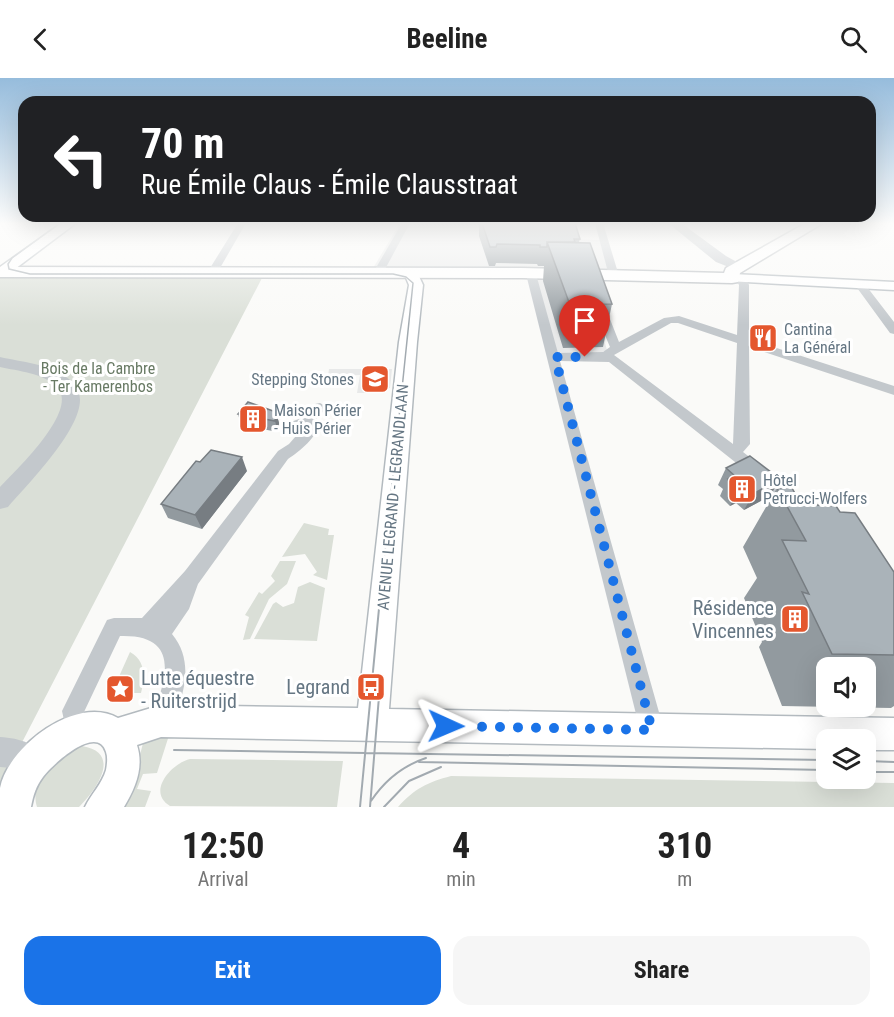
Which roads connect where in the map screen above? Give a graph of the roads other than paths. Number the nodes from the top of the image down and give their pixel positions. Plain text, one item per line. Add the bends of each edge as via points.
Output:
1 (18, 257) edge
2 (24, 257) edge
3 (222, 257) edge
4 (387, 257) edge
5 (609, 257) edge
6 (718, 257) edge
7 (768, 257) edge
8 (6, 270) edge
9 (212, 273) junction
10 (378, 273) junction
11 (411, 273) junction
12 (531, 274) junction
13 (614, 276) junction
14 (741, 276) junction
15 (860, 285) junction
16 (894, 286) edge
17 (593, 288) junction
18 (894, 330) edge
19 (745, 341) junction
20 (618, 347) junction
21 (606, 356) junction
22 (555, 357) junction
23 (0, 362) edge
24 (894, 391) edge
25 (320, 406) dead end
26 (733, 453) junction
27 (0, 501) edge
28 (809, 512) edge
29 (153, 632) junction
30 (161, 721) junction
31 (372, 723) junction
32 (76, 730) junction
33 (652, 730) junction
34 (894, 734) edge
35 (115, 735) junction
36 (0, 752) edge
37 (31, 763) junction
38 (9, 806) edge
39 (103, 807) edge

1 - 8 main road
2 - 8 main road
3 - 9 street
4 - 10 street
5 - 13 street
6 - 14 street
7 - 14 main road
8 - 9 main road
9 - 10 main road
10 - 11 main road
11 - 12 main road
11 - 31 main road, AVENUE LEGRAND - LEGRANDLAAN via 416,285
12 - 17 main road
12 - 22 street
13 - 14 main road
13 - 17 main road
14 - 15 main road
14 - 19 street
15 - 16 main road
15 - 18 street
17 - 20 street via 613,343
19 - 20 street via 673,319
19 - 24 street
19 - 26 street via 742,444
20 - 21 street
21 - 22 street
21 - 26 street
22 - 33 street
23 - 27 street via 58,380 72,396 72,407 63,426
25 - 29 street via 303,427 294,447 283,455 192,577 182,603
26 - 28 street
29 - 30 street via 170,648 175,668 170,702
29 - 32 street via 114,627 73,711
30 - 31 main road
30 - 35 main road
31 - 33 main road
32 - 35 main road via 91,727
32 - 37 main road via 48,745
33 - 34 main road
35 - 39 main road via 123,747 124,763 119,782
36 - 37 street via 15,753
37 - 38 main road

